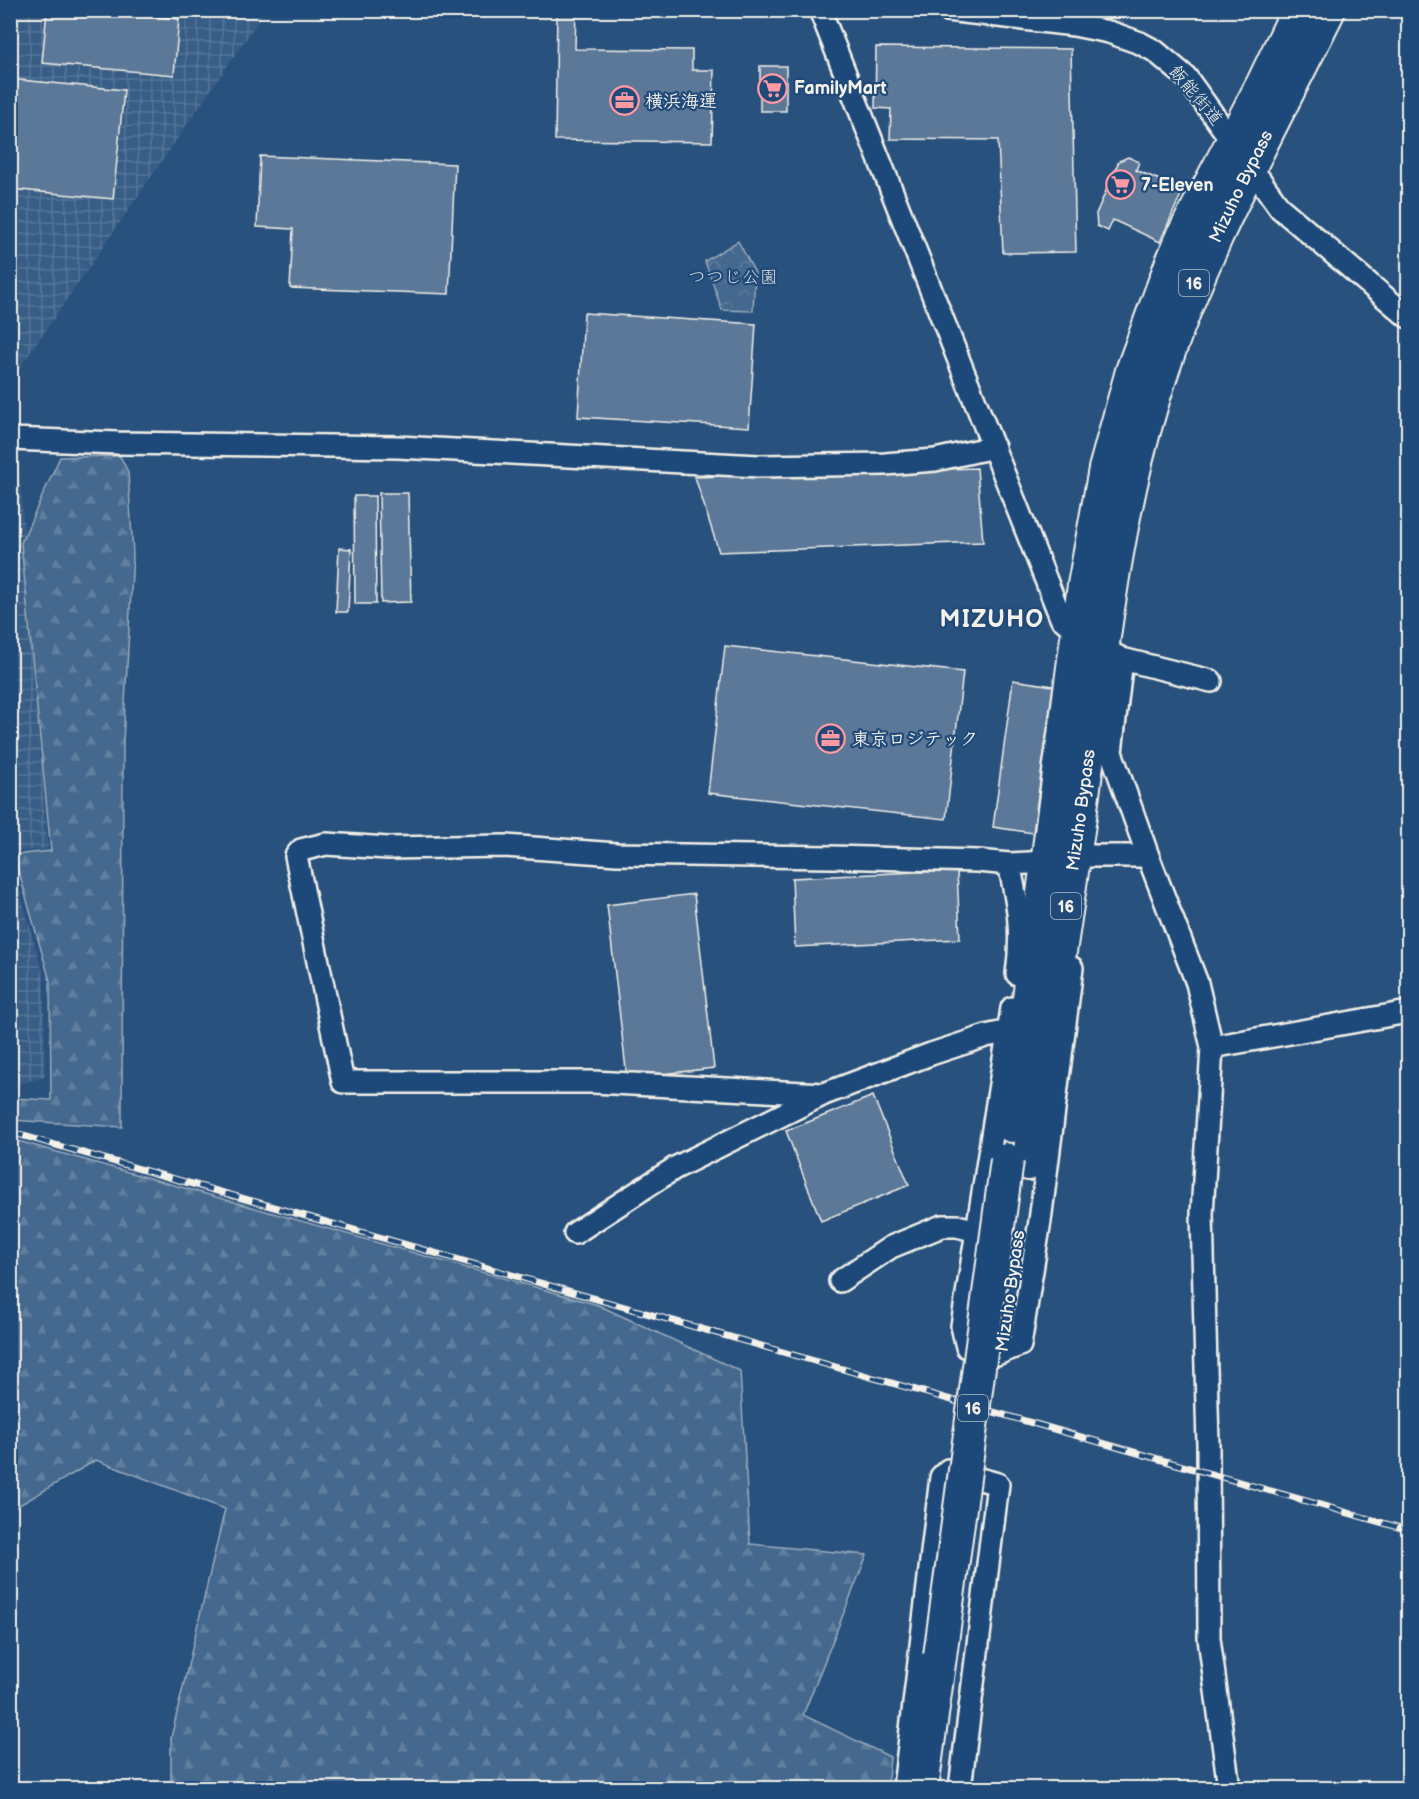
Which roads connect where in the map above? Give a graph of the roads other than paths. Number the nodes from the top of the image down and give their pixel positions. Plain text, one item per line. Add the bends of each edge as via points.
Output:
1 (820, 10) edge
2 (947, 10) edge
3 (1298, 10) edge
4 (1329, 10) edge
5 (1233, 141) junction
6 (1250, 168) junction
7 (1408, 317) edge
8 (10, 439) edge
9 (994, 447) junction
10 (1101, 647) junction
11 (1211, 681) dead end
12 (1079, 846) junction
13 (1148, 856) junction
14 (1047, 862) junction
15 (1009, 864) junction
16 (1408, 1012) edge
17 (1009, 1031) junction
18 (1212, 1047) junction
19 (824, 1094) junction
20 (1018, 1162) junction
21 (977, 1231) junction
22 (575, 1233) dead end
23 (840, 1281) dead end
24 (950, 1658) junction
25 (904, 1788) edge
26 (922, 1788) edge
27 (942, 1788) edge
28 (960, 1788) edge
29 (1229, 1788) edge

1 - 9 street
2 - 5 street, 飯能街道 via 1074,25 1140,43 1186,77
3 - 5 highway, Mizuho Bypass / 16
4 - 6 highway, Mizuho Bypass / 16
5 - 6 street, 飯能街道
5 - 10 highway, Mizuho Bypass / 16 via 1185,232 1132,371 1105,469 1084,585
6 - 7 street, 飯能街道 via 1280,208
6 - 10 highway, Mizuho Bypass / 16 via 1205,257 1152,404 1132,477
8 - 9 street via 398,447 759,466 935,460
9 - 10 street via 1061,618
10 - 11 street
10 - 12 highway, Mizuho Bypass / 16
10 - 13 street via 1112,752
10 - 14 highway, Mizuho Bypass / 16
12 - 13 street
12 - 20 highway, Mizuho Bypass / 16
12 - 21 street via 1068,1006 1020,1345 997,1354 967,1347 962,1326
13 - 18 street via 1197,983
14 - 15 street
14 - 20 highway, Mizuho Bypass / 16
15 - 17 street via 1020,920 1020,953
15 - 19 street via 617,854 505,846 388,848 326,844 301,850 296,856 343,1082 593,1082
16 - 18 street
17 - 19 street via 931,1054
17 - 21 street
18 - 29 street via 1202,1214 1209,1638
19 - 22 street via 675,1168
20 - 24 highway, Mizuho Bypass / 16, bridge
21 - 23 street via 942,1226 891,1247
24 - 26 highway, Mizuho Bypass / 16
24 - 27 highway, Mizuho Bypass / 16
25 - 28 street via 941,1477 948,1470 998,1484

